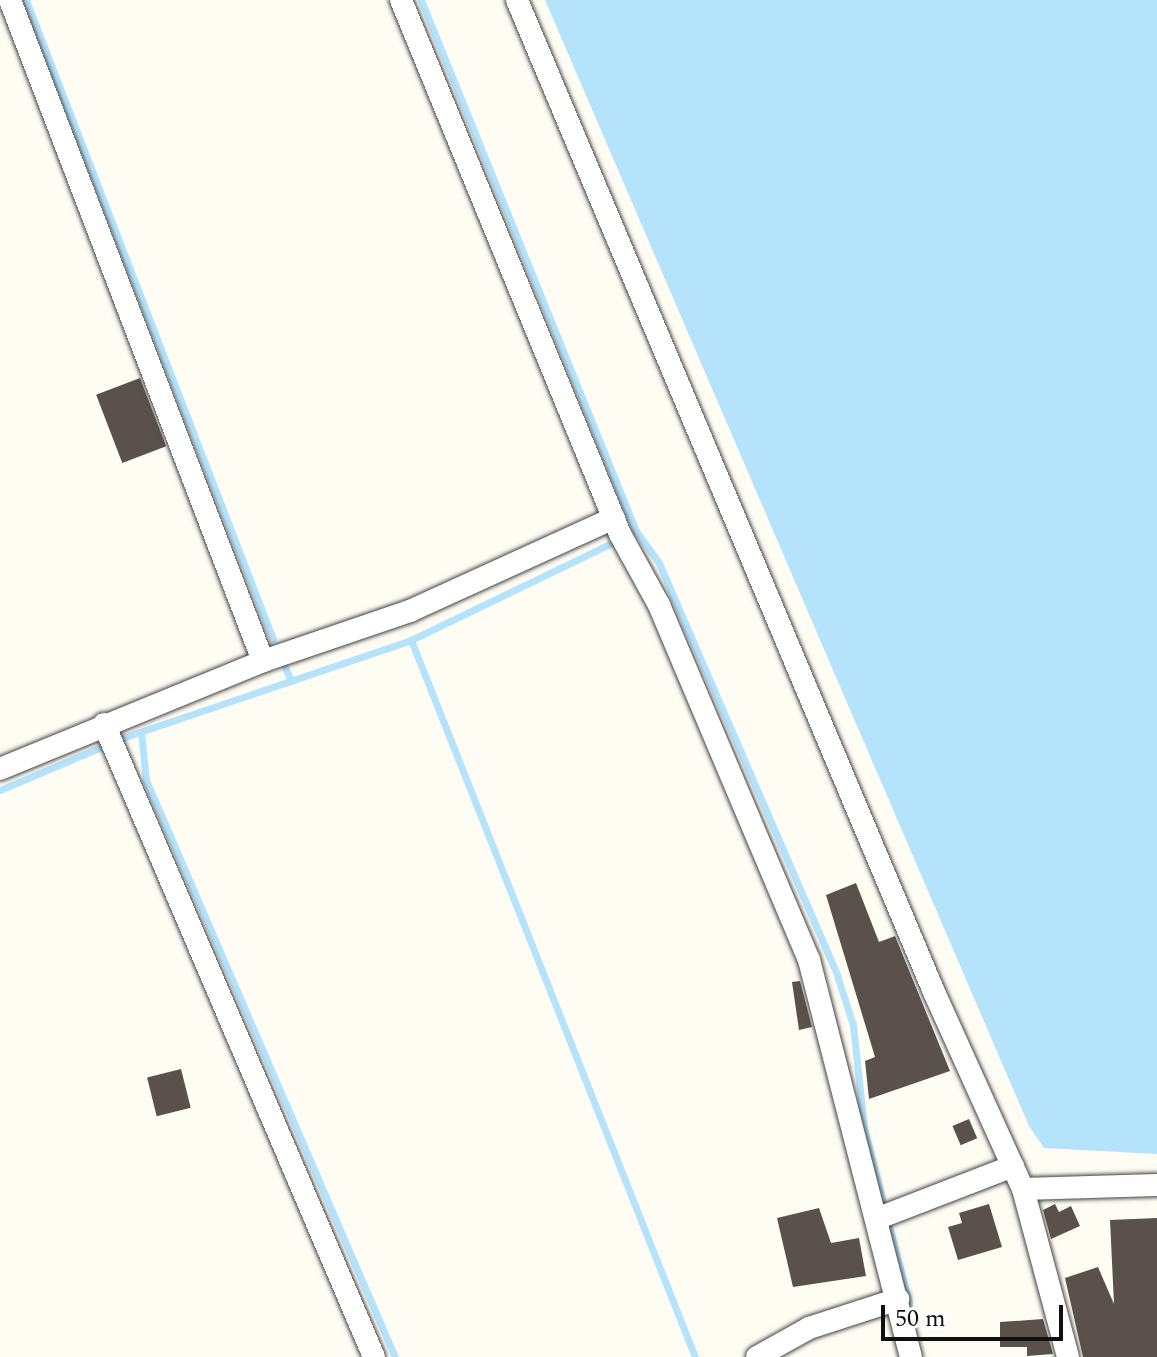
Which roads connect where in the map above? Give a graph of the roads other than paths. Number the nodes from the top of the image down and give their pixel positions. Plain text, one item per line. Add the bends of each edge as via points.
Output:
1 (10, 0) edge
2 (401, 0) edge
3 (517, 0) edge
4 (620, 532) junction
5 (263, 661) junction
6 (110, 739) junction
7 (0, 769) edge
8 (1013, 1166) junction
9 (1157, 1185) edge
10 (1023, 1189) junction
11 (884, 1216) junction
12 (898, 1299) junction
13 (374, 1357) edge
14 (757, 1357) edge
15 (911, 1357) edge
16 (1068, 1357) edge

1 - 5 street
2 - 4 street
3 - 8 street
4 - 5 street
4 - 11 street via 677,646 809,960
5 - 6 street
6 - 7 street
6 - 13 street
8 - 10 street
8 - 11 street
9 - 10 street
10 - 16 street
11 - 12 street
12 - 14 street via 809,1328
12 - 15 street

